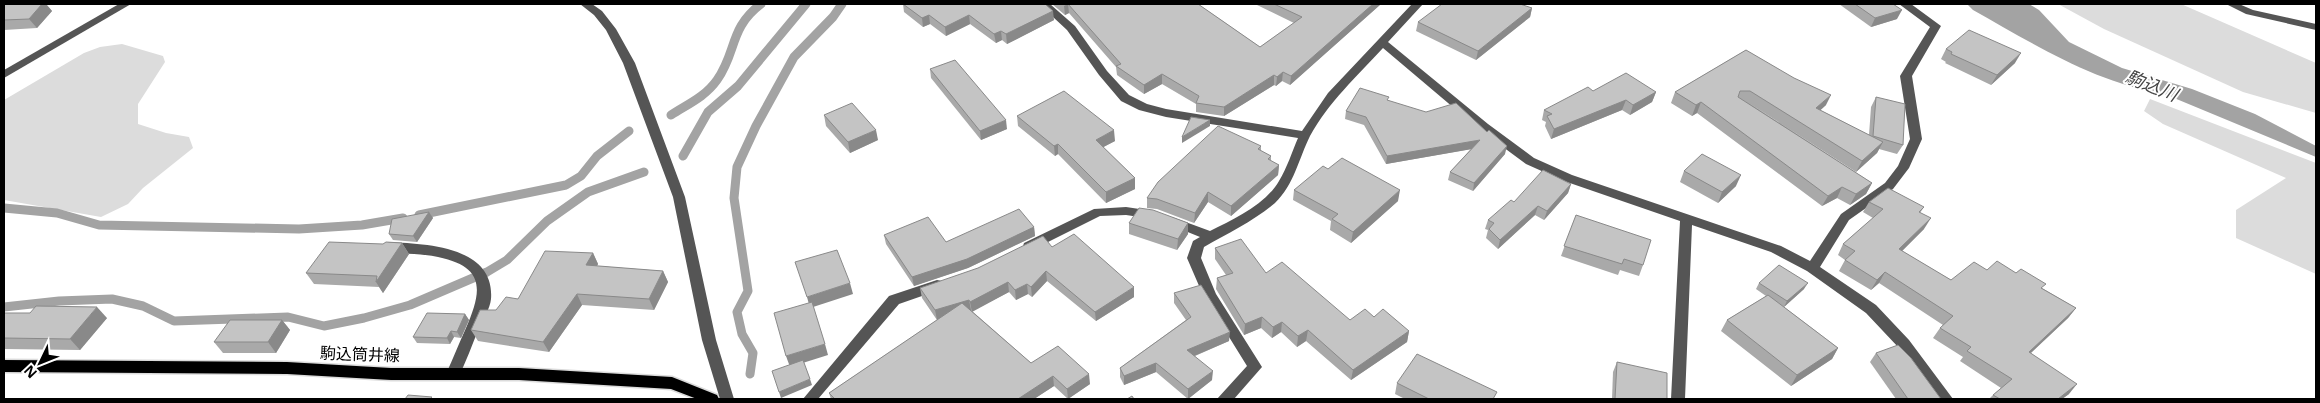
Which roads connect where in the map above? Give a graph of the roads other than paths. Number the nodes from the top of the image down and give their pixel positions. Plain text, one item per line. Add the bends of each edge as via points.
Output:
1 (126, 4) edge
2 (585, 4) edge
3 (1044, 4) edge
4 (1418, 4) edge
5 (1904, 4) edge
6 (2231, 4) edge
7 (2316, 27) edge
8 (1384, 43) junction
9 (4, 75) edge
10 (1305, 135) junction
11 (1686, 218) junction
12 (1209, 236) junction
13 (376, 247) edge
14 (1018, 252) edge
15 (1812, 268) junction
16 (948, 282) edge
17 (4, 366) edge
18 (453, 374) junction
19 (712, 399) edge
20 (727, 399) edge
21 (810, 399) edge
22 (1224, 399) edge
23 (1678, 399) edge
24 (1946, 399) edge

1 - 9 street
2 - 20 street via 611,29 629,63 679,197 709,340
3 - 10 street via 1071,28 1125,98 1166,113
4 - 8 street
5 - 15 street via 1936,26 1906,76 1916,139 1904,168 1889,186 1874,191 1845,217
6 - 7 street via 2250,12
8 - 10 street via 1332,96
8 - 11 street via 1530,161 1568,178
10 - 12 street via 1284,183 1271,199
11 - 15 street via 1776,249
11 - 23 street
12 - 14 street via 1156,215 1098,212
12 - 22 street via 1198,244 1194,258 1210,295 1256,367
13 - 18 street via 414,248 456,256 473,265 484,282 484,300
15 - 24 street via 1871,309 1904,344
16 - 21 street via 894,300
17 - 18 main road, 駒込筒井線 via 287,368
18 - 19 main road, 駒込筒井線 via 519,374 672,383

